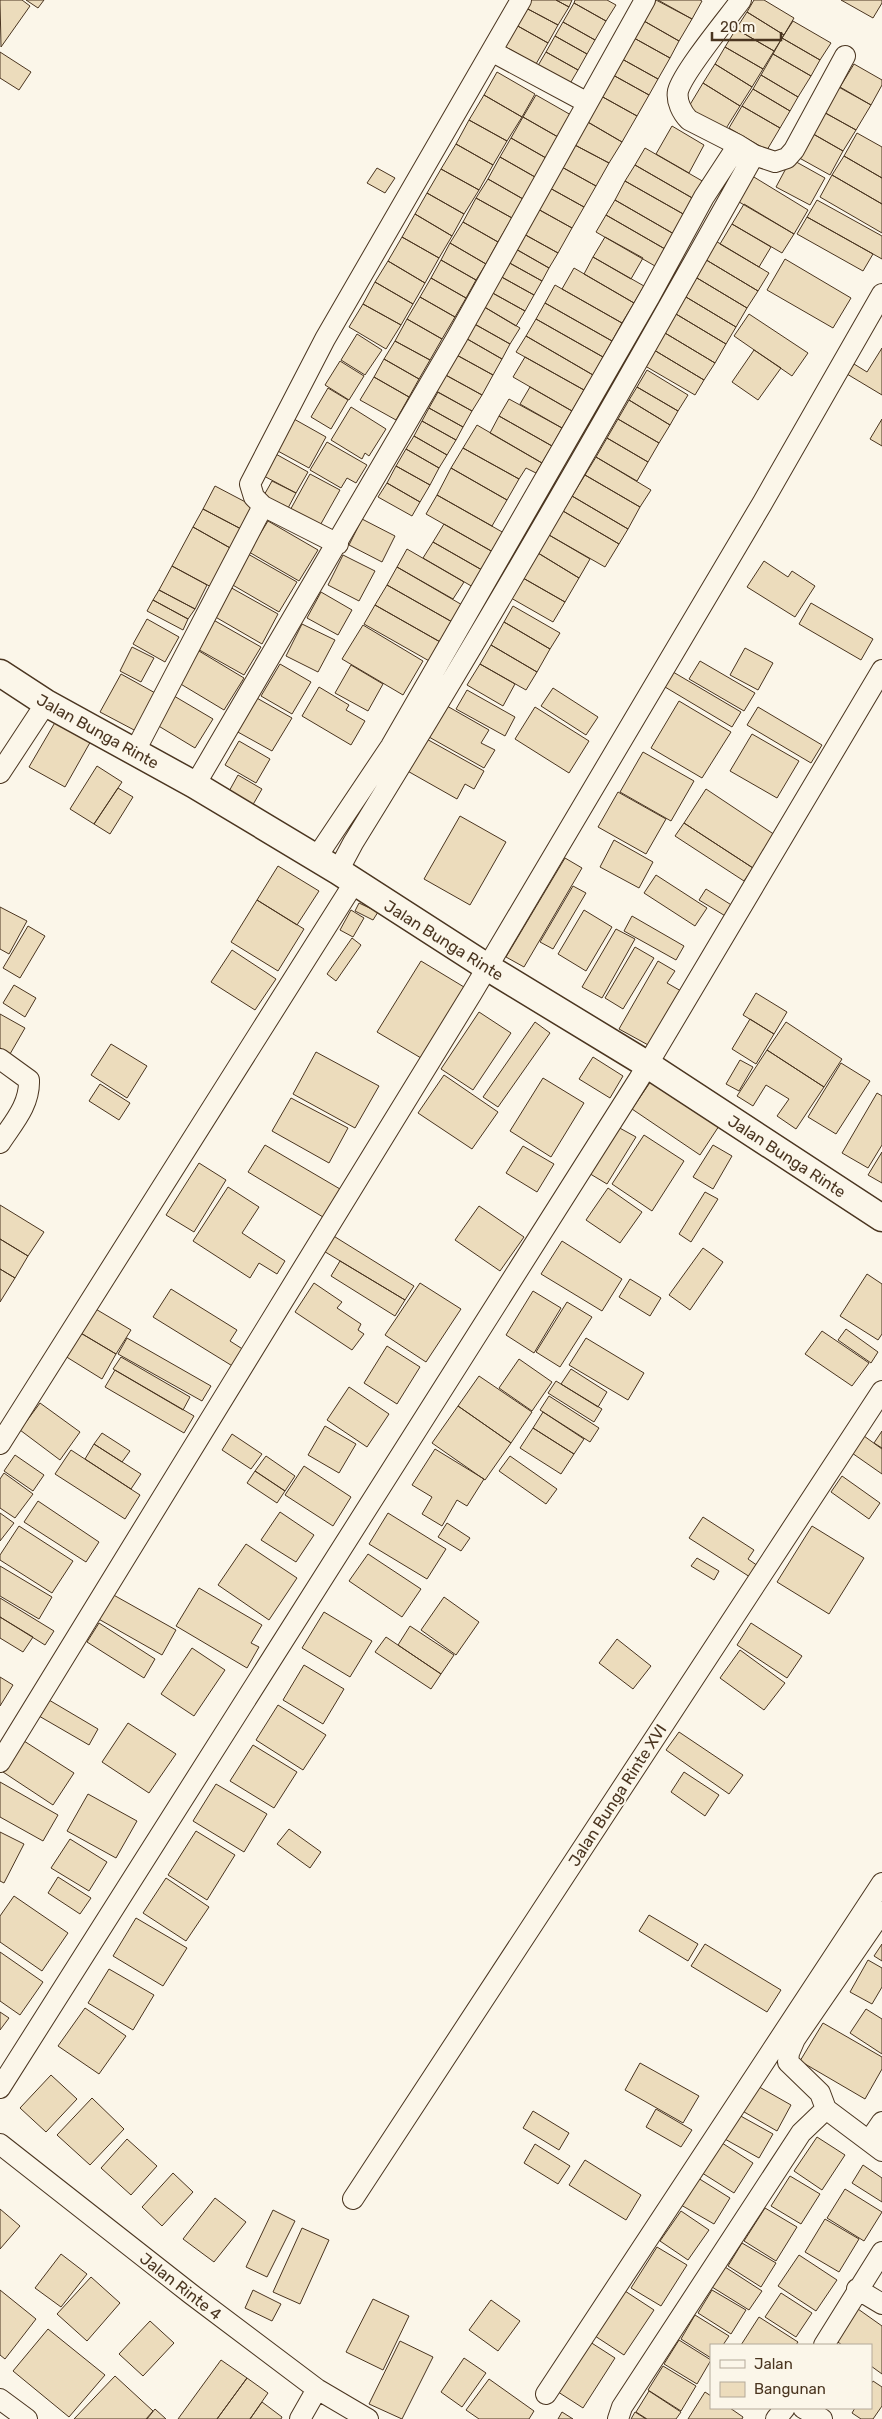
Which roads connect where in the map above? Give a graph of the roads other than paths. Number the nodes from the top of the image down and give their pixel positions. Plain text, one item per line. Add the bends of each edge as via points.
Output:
1 (522, 0) edge
2 (645, 0) edge
3 (741, 0) edge
4 (493, 52) junction
5 (845, 56) dead end
6 (586, 102) junction
7 (746, 150) junction
8 (882, 294) edge
9 (263, 506) junction
10 (521, 521) junction
11 (539, 532) junction
12 (338, 544) junction
13 (882, 670) edge
14 (0, 673) edge
15 (46, 703) junction
16 (135, 751) junction
17 (0, 773) edge
18 (196, 785) junction
19 (336, 871) junction
20 (487, 967) junction
21 (0, 1059) edge
22 (648, 1065) junction
23 (0, 1143) edge
24 (882, 1218) edge
25 (882, 1392) edge
26 (0, 1444) edge
27 (0, 1762) edge
28 (882, 1883) edge
29 (882, 1912) edge
30 (0, 2088) edge
31 (826, 2109) junction
32 (882, 2122) edge
33 (0, 2144) edge
34 (876, 2146) edge
35 (353, 2199) dead end
36 (882, 2252) edge
37 (857, 2289) junction
38 (882, 2304) edge
39 (825, 2344) edge
40 (317, 2389) junction
41 (546, 2394) dead end
42 (0, 2399) edge
43 (784, 2409) edge
44 (805, 2409) edge
45 (27, 2419) edge
46 (300, 2419) edge
47 (368, 2419) edge
48 (618, 2419) edge
49 (776, 2419) edge
50 (822, 2419) edge

1 - 4 street
2 - 6 street
3 - 7 street via 688,72 678,92 680,108 689,120
4 - 6 street
4 - 9 street via 325,339 256,471 250,484 254,497
5 - 7 street via 787,158 775,162
6 - 12 street via 457,338
7 - 10 street via 704,196
7 - 11 street via 621,392
8 - 20 street via 763,502
9 - 12 street
9 - 16 street
10 - 11 street
10 - 19 street via 391,746
11 - 19 street via 454,679
12 - 18 street
13 - 22 street
14 - 15 street, Jalan Bunga Rinte
15 - 16 street, Jalan Bunga Rinte
15 - 17 street
16 - 18 street, Jalan Bunga Rinte
18 - 19 street, Jalan Bunga Rinte
19 - 20 street, Jalan Bunga Rinte
19 - 26 street
20 - 22 street, Jalan Bunga Rinte
20 - 27 street
21 - 23 street via 29,1080 23,1108
22 - 24 street, Jalan Bunga Rinte
22 - 30 street
25 - 35 street, Jalan Bunga Rinte XVI
28 - 41 street
29 - 31 street via 795,2039 789,2053 788,2062 820,2093
31 - 34 street
31 - 48 street via 801,2133 622,2407
32 - 34 street
33 - 40 street, Jalan Rinte 4
36 - 37 street
37 - 38 street
37 - 39 street
40 - 46 street
40 - 47 street, Jalan Rinte 4
42 - 45 street
43 - 49 street
44 - 50 street

